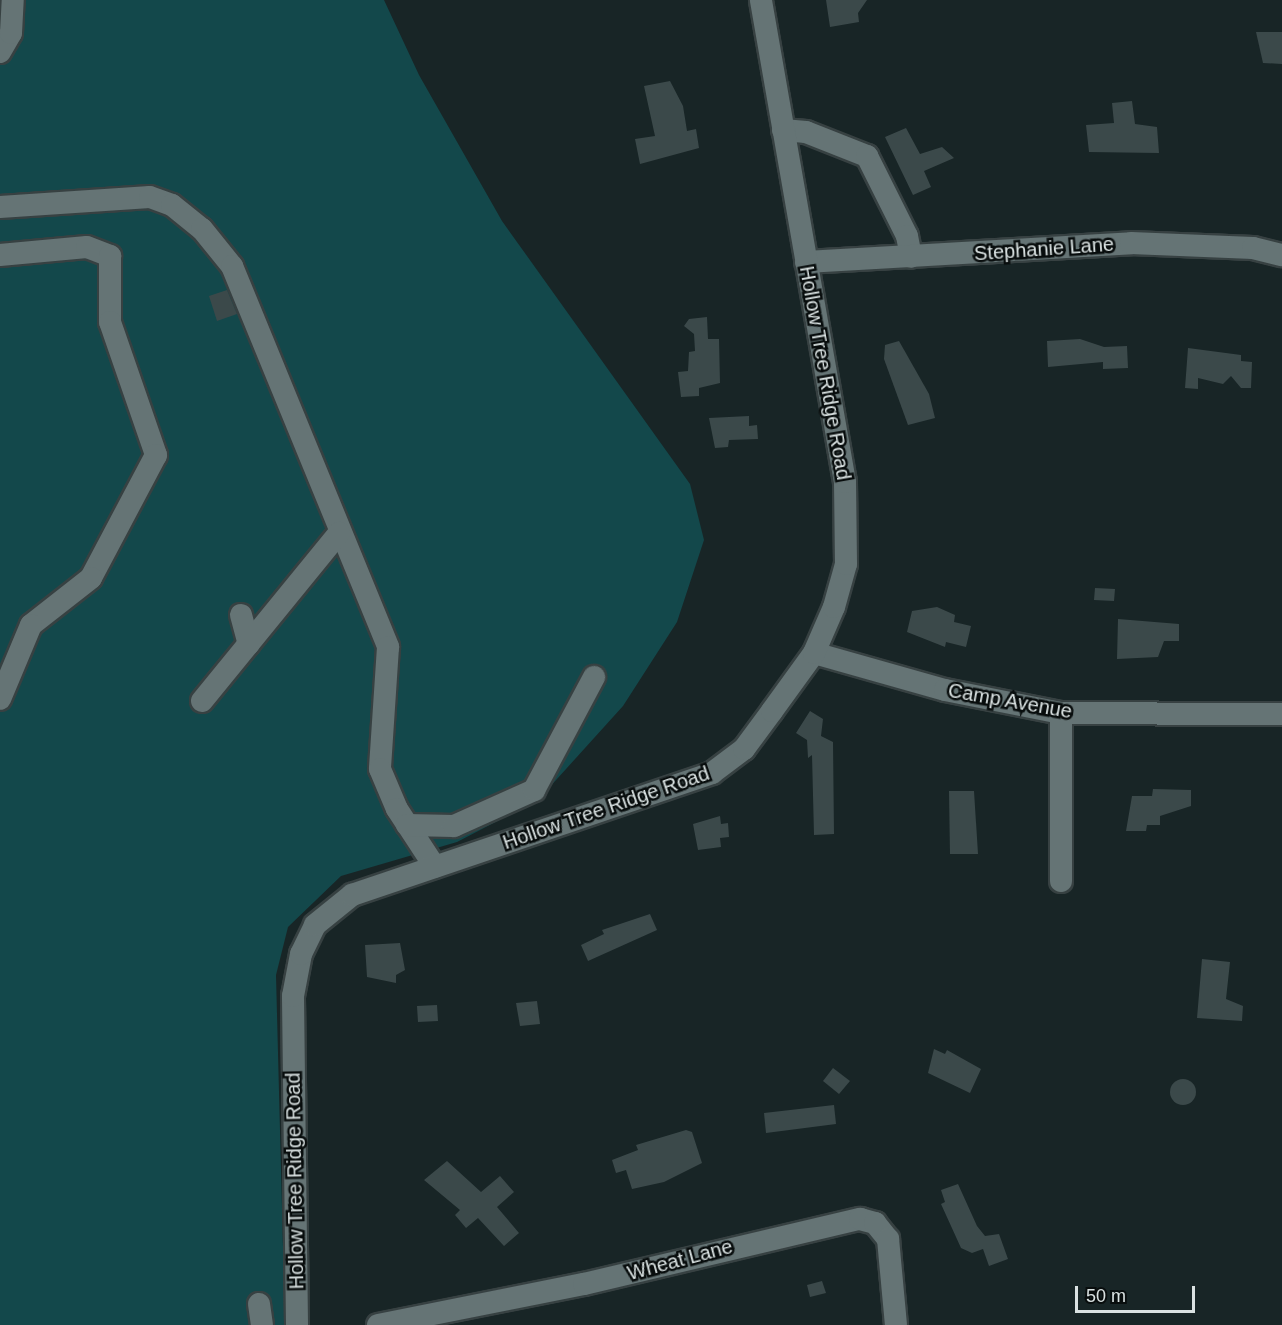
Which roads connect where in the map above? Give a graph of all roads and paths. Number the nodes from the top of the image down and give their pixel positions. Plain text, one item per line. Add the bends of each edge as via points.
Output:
1 (13, 0) edge
2 (761, 0) edge
3 (0, 52) edge
4 (783, 130) junction
5 (0, 207) edge
6 (0, 255) edge
7 (1282, 255) edge
8 (911, 257) junction
9 (806, 262) junction
10 (339, 533) junction
11 (241, 615) dead end
12 (249, 644) junction
13 (814, 653) junction
14 (594, 677) dead end
15 (0, 699) edge
16 (202, 701) dead end
17 (1061, 713) junction
18 (1282, 714) edge
19 (407, 825) junction
20 (435, 867) junction
21 (1061, 881) dead end
22 (297, 1325) edge
23 (378, 1325) edge
24 (896, 1325) edge

1 - 3 street via 11,33
2 - 4 street, Hollow Tree Ridge Road
4 - 8 street via 806,132 867,156 907,236
4 - 9 street, Hollow Tree Ridge Road
5 - 10 street via 150,197 172,205 202,229 248,297 276,382
6 - 15 street via 87,247 110,256 110,322 156,455 91,578 31,625
7 - 8 street, Stephanie Lane via 1253,248 1131,243
8 - 9 street, Stephanie Lane
9 - 13 street, Hollow Tree Ridge Road via 848,527 846,564
10 - 12 street
10 - 19 street via 388,647 380,769
11 - 12 street
12 - 16 street
13 - 17 street, Camp Avenue via 945,690
13 - 20 street, Hollow Tree Ridge Road via 744,748 712,773
14 - 19 street via 534,790 454,826
17 - 18 street, Camp Avenue
17 - 21 street
19 - 20 street
20 - 22 street, Hollow Tree Ridge Road via 352,895 315,925 301,954 293,996
23 - 24 street, Wheat Lane via 584,1284 860,1219 875,1223 888,1239

